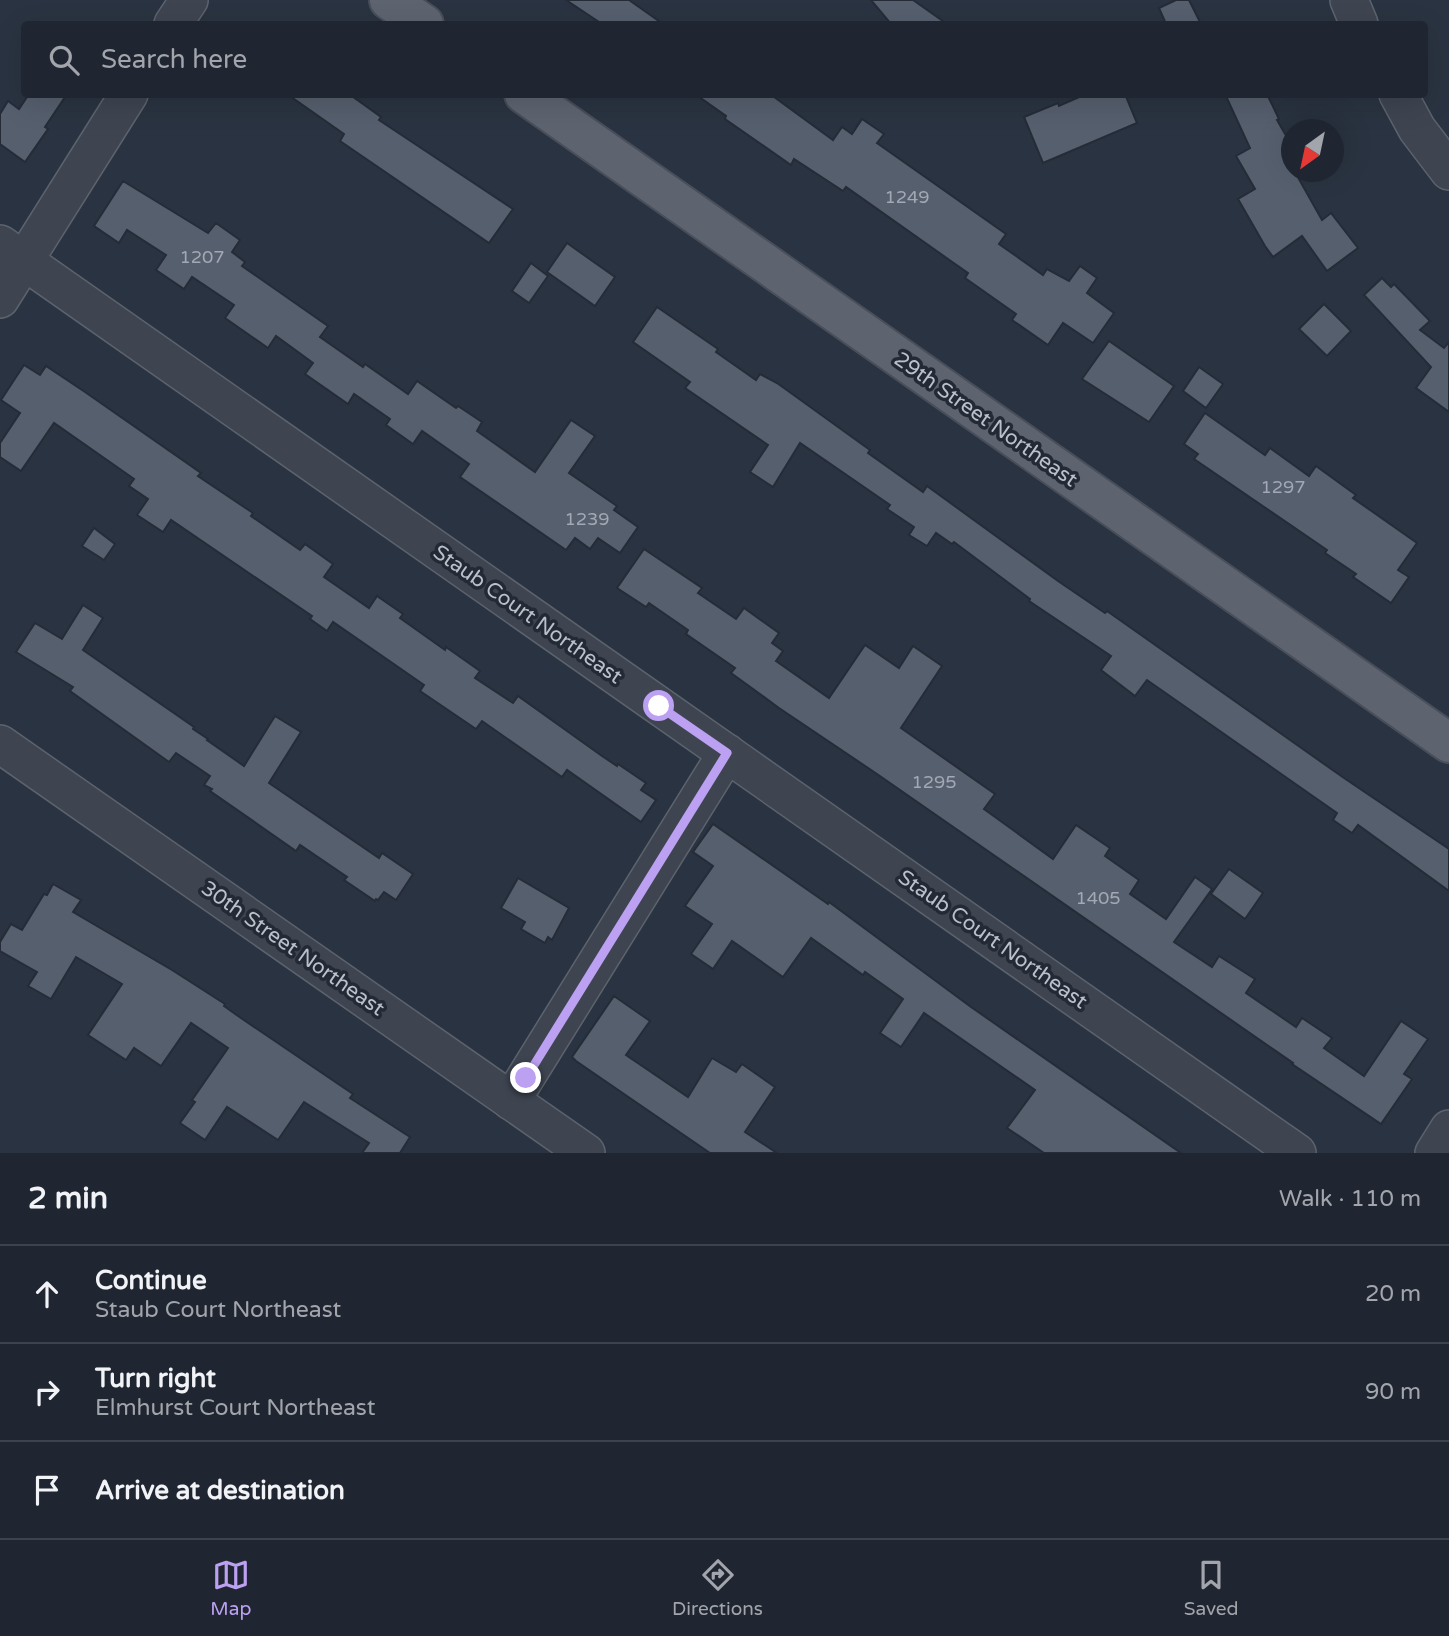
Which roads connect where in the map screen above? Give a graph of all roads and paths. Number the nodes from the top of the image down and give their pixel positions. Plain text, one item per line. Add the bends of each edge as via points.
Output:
1 (189, 0) edge
2 (389, 0) edge
3 (1349, 0) edge
4 (175, 21) edge
5 (420, 21) edge
6 (1358, 21) edge
7 (126, 98) edge
8 (530, 98) edge
9 (1400, 98) edge
10 (1449, 171) edge
11 (12, 252) edge
12 (0, 299) edge
13 (1449, 743) edge
14 (0, 744) edge
15 (727, 753) junction
16 (511, 1101) junction
17 (1449, 1129) edge
18 (586, 1153) edge
19 (1297, 1153) edge
20 (1434, 1153) edge

1 - 4 street
2 - 5 main road
3 - 6 street
7 - 11 street
8 - 13 main road, 29th Street Northeast
9 - 10 street
11 - 12 street
11 - 15 street, Staub Court Northeast
14 - 16 street, 30th Street Northeast
15 - 16 street
15 - 19 street, Staub Court Northeast
16 - 18 street, 30th Street Northeast
17 - 20 street

